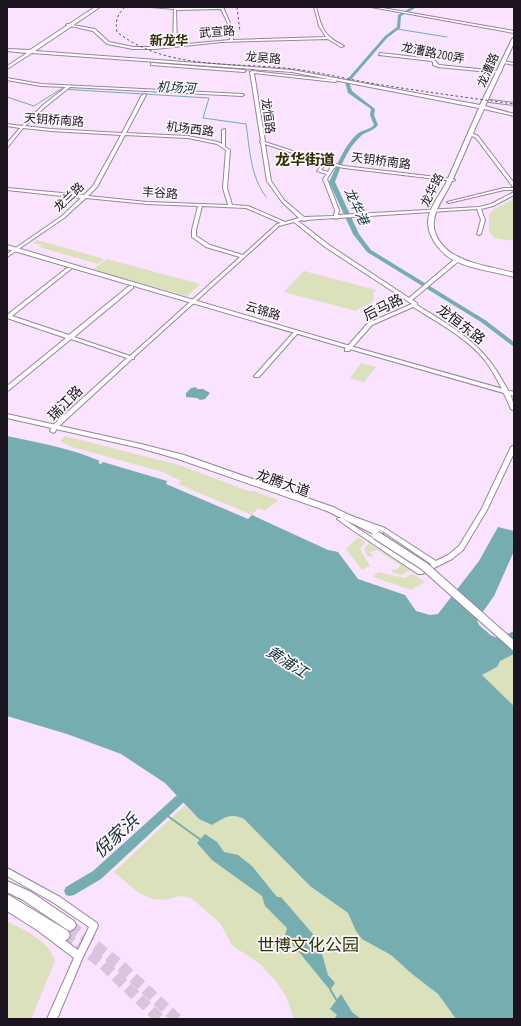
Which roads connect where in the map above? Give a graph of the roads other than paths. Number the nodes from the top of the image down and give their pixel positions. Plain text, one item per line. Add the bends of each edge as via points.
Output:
1 (94, 7) edge
2 (98, 7) edge
3 (152, 7) edge
4 (315, 7) edge
5 (372, 7) edge
6 (222, 8) edge
7 (175, 9) junction
8 (70, 25) junction
9 (514, 32) edge
10 (327, 38) junction
11 (514, 39) edge
12 (232, 40) junction
13 (175, 45) junction
14 (514, 45) edge
15 (342, 46) dead end
16 (7, 51) edge
17 (27, 53) junction
18 (120, 61) junction
19 (505, 62) junction
20 (160, 63) junction
21 (152, 64) junction
22 (514, 64) edge
23 (7, 65) edge
24 (7, 68) edge
25 (243, 70) joint
26 (251, 71) joint
27 (499, 72) junction
28 (7, 79) edge
29 (70, 86) junction
30 (144, 95) dead end
31 (242, 95) dead end
32 (490, 101) junction
33 (514, 104) edge
34 (484, 109) junction
35 (514, 116) edge
36 (7, 125) edge
37 (20, 127) junction
38 (224, 130) dead end
39 (124, 134) junction
40 (138, 134) joint
41 (470, 135) junction
42 (262, 142) junction
43 (7, 146) edge
44 (224, 146) junction
45 (329, 173) dead end
46 (452, 180) junction
47 (514, 187) edge
48 (7, 189) edge
49 (514, 193) edge
50 (86, 197) junction
51 (449, 202) dead end
52 (200, 206) junction
53 (231, 206) junction
54 (479, 208) junction
55 (435, 211) junction
56 (336, 218) junction
57 (304, 220) junction
58 (294, 221) junction
59 (284, 224) junction
60 (479, 234) dead end
61 (7, 247) edge
62 (11, 252) edge
63 (243, 256) junction
64 (458, 259) junction
65 (69, 269) junction
66 (514, 273) edge
67 (131, 287) junction
68 (409, 300) junction
69 (194, 303) junction
70 (414, 305) junction
71 (8, 317) edge
72 (296, 334) junction
73 (69, 337) junction
74 (348, 348) junction
75 (132, 358) junction
76 (258, 376) dead end
77 (7, 389) edge
78 (510, 394) edge
79 (514, 409) edge
80 (7, 416) edge
81 (7, 420) edge
82 (55, 428) junction
83 (514, 447) edge
84 (342, 517) junction
85 (378, 534) junction
86 (436, 564) junction
87 (514, 641) edge
88 (514, 646) edge
89 (7, 872) edge
90 (7, 886) edge
91 (7, 899) edge
92 (7, 906) edge
93 (79, 956) junction
94 (52, 1019) edge

1 - 8 main road
2 - 8 main road
3 - 7 street
4 - 10 street
5 - 9 street
6 - 7 street
6 - 12 street via 231,28
7 - 13 street
8 - 13 street via 94,30 108,43 124,47
8 - 17 main road
10 - 12 street
10 - 15 street
11 - 19 main road, 龙漕路
12 - 13 street
14 - 19 main road, 龙漕路
16 - 17 main road, 龙吴路
17 - 18 main road, 龙吴路
17 - 23 main road
17 - 24 main road
17 - 34 main road, 龙吴路 via 292,71
18 - 20 main road, 龙吴路
18 - 21 main road
19 - 22 street
19 - 27 main road, 龙漕路
19 - 27 street, 龙漕路200弄 via 498,72 438,66 435,64 435,62 435,61 433,60 380,54 410,58 433,60 434,64 438,66
19 - 32 main road, 龙漕路
20 - 21 main road
20 - 25 main road, 龙吴路
21 - 25 street
26 - 34 main road, 龙吴路 via 290,73
26 - 42 street, 龙恒路
27 - 34 main road, 龙漕路
28 - 29 street
29 - 31 street
29 - 37 street via 41,107
30 - 39 street, 龙兰路
32 - 33 street
32 - 34 main road, 龙漕路
34 - 35 main road, 龙吴路
34 - 41 main road, 龙华路
36 - 37 street, 天钥桥南路
37 - 39 street, 天钥桥南路
37 - 43 street
38 - 44 street
39 - 40 street, 天钥桥南路
39 - 50 street, 龙兰路 via 100,178
40 - 44 street, 机场西路 via 188,136 214,141
41 - 46 main road, 龙华路
41 - 47 street via 477,137
42 - 46 street, 天钥桥南路 via 344,167
42 - 57 street, 龙恒路 via 272,188 282,201
44 - 53 street, 机场西路 via 228,152 226,194
45 - 56 street via 325,179 337,210
46 - 55 main road, 龙华路
47 - 51 street
48 - 50 street, 丰谷路
49 - 54 street via 492,205
50 - 52 street, 丰谷路
50 - 62 street, 龙兰路 via 53,225
52 - 53 street, 丰谷路
52 - 63 street via 194,236 208,246
53 - 59 street, 丰谷路
54 - 55 street
54 - 60 street via 483,220
55 - 56 street
55 - 64 main road, 龙华路 via 430,223 438,243 448,254
55 - 66 main road, 龙华路 via 435,228 450,252 464,259
56 - 57 street
56 - 57 street
57 - 58 street
58 - 59 street
58 - 68 street
59 - 63 street, 瑞江路 via 272,229
59 - 69 street, 瑞江路
61 - 62 main road, 云锦路
62 - 65 main road, 云锦路
62 - 69 main road, 云锦路
63 - 69 street, 瑞江路
64 - 66 main road, 龙华路
64 - 68 street
65 - 67 main road, 云锦路
65 - 71 street
67 - 69 main road, 云锦路
67 - 73 street
68 - 70 street
69 - 72 main road, 云锦路
69 - 74 main road, 云锦路
69 - 75 street, 瑞江路
69 - 82 street, 瑞江路
70 - 74 street, 后马路 via 370,324
70 - 78 street, 龙恒东路 via 479,351
71 - 73 street
72 - 74 main road, 云锦路
72 - 76 street
73 - 75 street
73 - 77 street
74 - 78 main road, 云锦路
75 - 82 street, 瑞江路
78 - 79 street, 龙恒东路
80 - 82 main road, 龙腾大道
81 - 82 main road, 龙腾大道
82 - 84 main road, 龙腾大道 via 165,457
83 - 86 street via 484,510 461,548
84 - 85 main road, 龙腾大道
84 - 86 street via 368,522 382,529
84 - 86 street via 363,536 420,572
85 - 87 main road, 龙腾大道 via 427,564
85 - 88 main road, 龙腾大道, bridge via 424,566
89 - 93 street via 57,900 94,926
90 - 91 main road via 67,930
92 - 93 street
93 - 94 street

